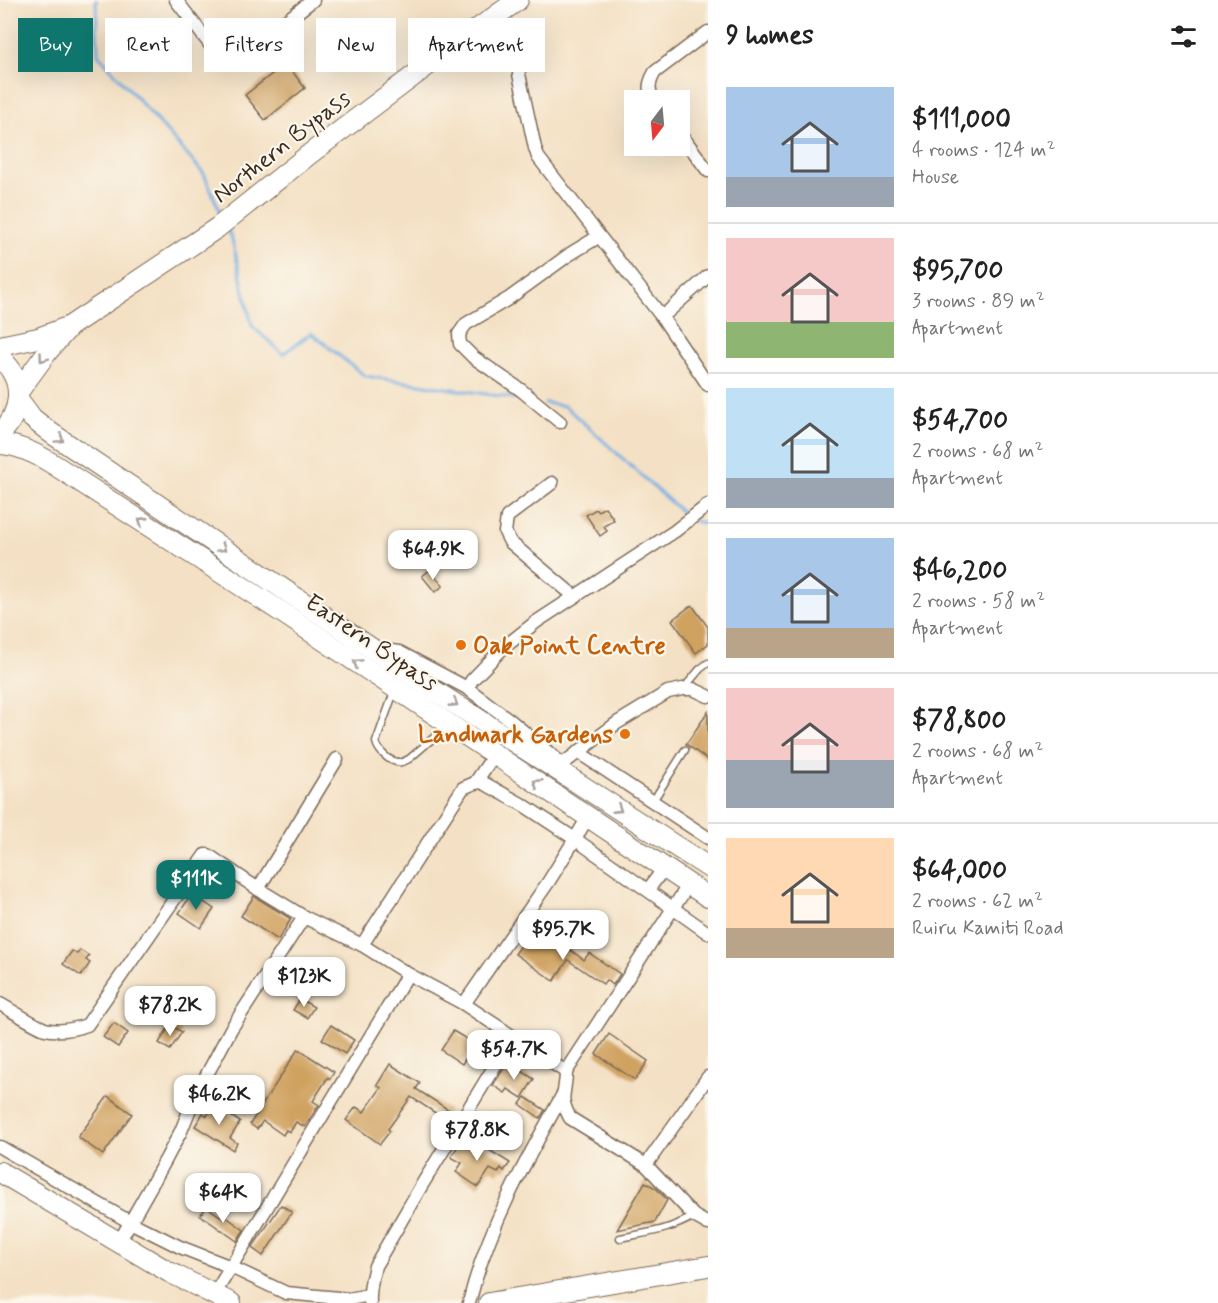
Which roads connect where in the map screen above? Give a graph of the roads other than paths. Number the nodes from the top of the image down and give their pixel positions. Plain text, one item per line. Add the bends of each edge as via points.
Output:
1 (176, 0) edge
2 (313, 0) edge
3 (518, 0) edge
4 (708, 32) edge
5 (519, 74) dead end
6 (649, 90) edge
7 (690, 147) edge
8 (708, 171) edge
9 (598, 237) junction
10 (708, 276) edge
11 (662, 317) junction
12 (70, 326) junction
13 (0, 346) edge
14 (0, 358) edge
15 (708, 385) edge
16 (18, 396) junction
17 (560, 422) dead end
18 (0, 434) edge
19 (0, 444) edge
20 (552, 483) dead end
21 (708, 505) edge
22 (574, 596) junction
23 (376, 652) junction
24 (708, 663) edge
25 (467, 688) junction
26 (683, 688) junction
27 (395, 689) junction
28 (708, 696) edge
29 (449, 725) junction
30 (685, 750) dead end
31 (578, 752) junction
32 (494, 754) junction
33 (337, 759) dead end
34 (559, 766) junction
35 (474, 783) junction
36 (652, 801) junction
37 (588, 817) junction
38 (708, 838) edge
39 (574, 840) junction
40 (708, 843) edge
41 (702, 863) edge
42 (664, 868) junction
43 (689, 884) junction
44 (258, 889) junction
45 (648, 890) junction
46 (708, 897) edge
47 (675, 908) junction
48 (304, 916) junction
49 (708, 933) edge
50 (362, 945) junction
51 (408, 974) junction
52 (0, 1004) edge
53 (464, 1004) junction
54 (499, 1059) dead end
55 (566, 1072) junction
56 (708, 1077) edge
57 (562, 1096) junction
58 (0, 1147) edge
59 (646, 1165) junction
60 (0, 1172) edge
61 (694, 1216) junction
62 (130, 1222) junction
63 (708, 1224) edge
64 (620, 1238) dead end
65 (119, 1242) junction
66 (708, 1266) edge
67 (231, 1268) junction
68 (286, 1298) edge
69 (222, 1299) edge
70 (370, 1299) edge
71 (469, 1303) edge
72 (489, 1303) edge

1 - 2 street via 218,55 229,62
3 - 12 main road, Northern Bypass via 311,153 217,228
4 - 6 street via 655,72
5 - 9 street via 538,158
7 - 8 street
9 - 11 street
9 - 17 street via 466,324 459,334 460,344 473,357
10 - 11 street
11 - 15 street
12 - 13 main road
12 -> 16 main road
14 - 16 main road, Eastern Bypass via 14,377
16 - 18 main road via 15,413
16 -> 23 main road, Eastern Bypass via 32,418 51,433
27 -> 19 main road, Eastern Bypass via 53,464 20,448
20 - 22 street via 507,517 505,532 510,542
21 - 22 street
22 - 25 street via 503,648
23 - 25 street via 399,652
23 -> 34 main road, Eastern Bypass
24 - 26 lane
25 - 34 street
26 - 28 street
26 - 31 street via 668,692 617,723
27 - 29 main road, Eastern Bypass
27 - 29 lane via 376,742 382,754 397,763 403,762
29 - 32 main road, Eastern Bypass
30 - 36 lane
31 - 34 street
31 - 36 street
32 - 35 street
37 -> 32 main road, Eastern Bypass
33 - 44 street
34 -> 41 main road, Eastern Bypass
35 - 39 street via 492,787
35 - 50 street via 462,788
36 - 38 street
37 - 39 street
37 - 42 main road, Eastern Bypass
39 - 45 street
39 - 53 street
40 - 41 street
42 - 43 main road, Eastern Bypass
42 - 45 street
43 - 46 main road, Eastern Bypass
43 - 47 street
44 - 48 street
44 - 52 street via 205,855 87,1025 44,1028
45 - 47 street
47 - 49 street
47 - 55 street
48 - 50 street
48 - 62 street via 231,1029
50 - 51 street
51 - 53 street
51 - 67 street
53 - 55 street
54 - 70 street via 375,1266
55 - 57 street
56 - 59 street
57 - 59 street via 570,1118
57 - 71 street via 494,1227
58 - 62 street
59 - 61 street
60 - 65 main road
61 - 63 street
61 - 64 lane via 666,1230
62 - 65 street
62 - 67 street
65 - 69 main road
66 - 72 main road
67 - 68 street
67 - 69 street
68 - 70 street

